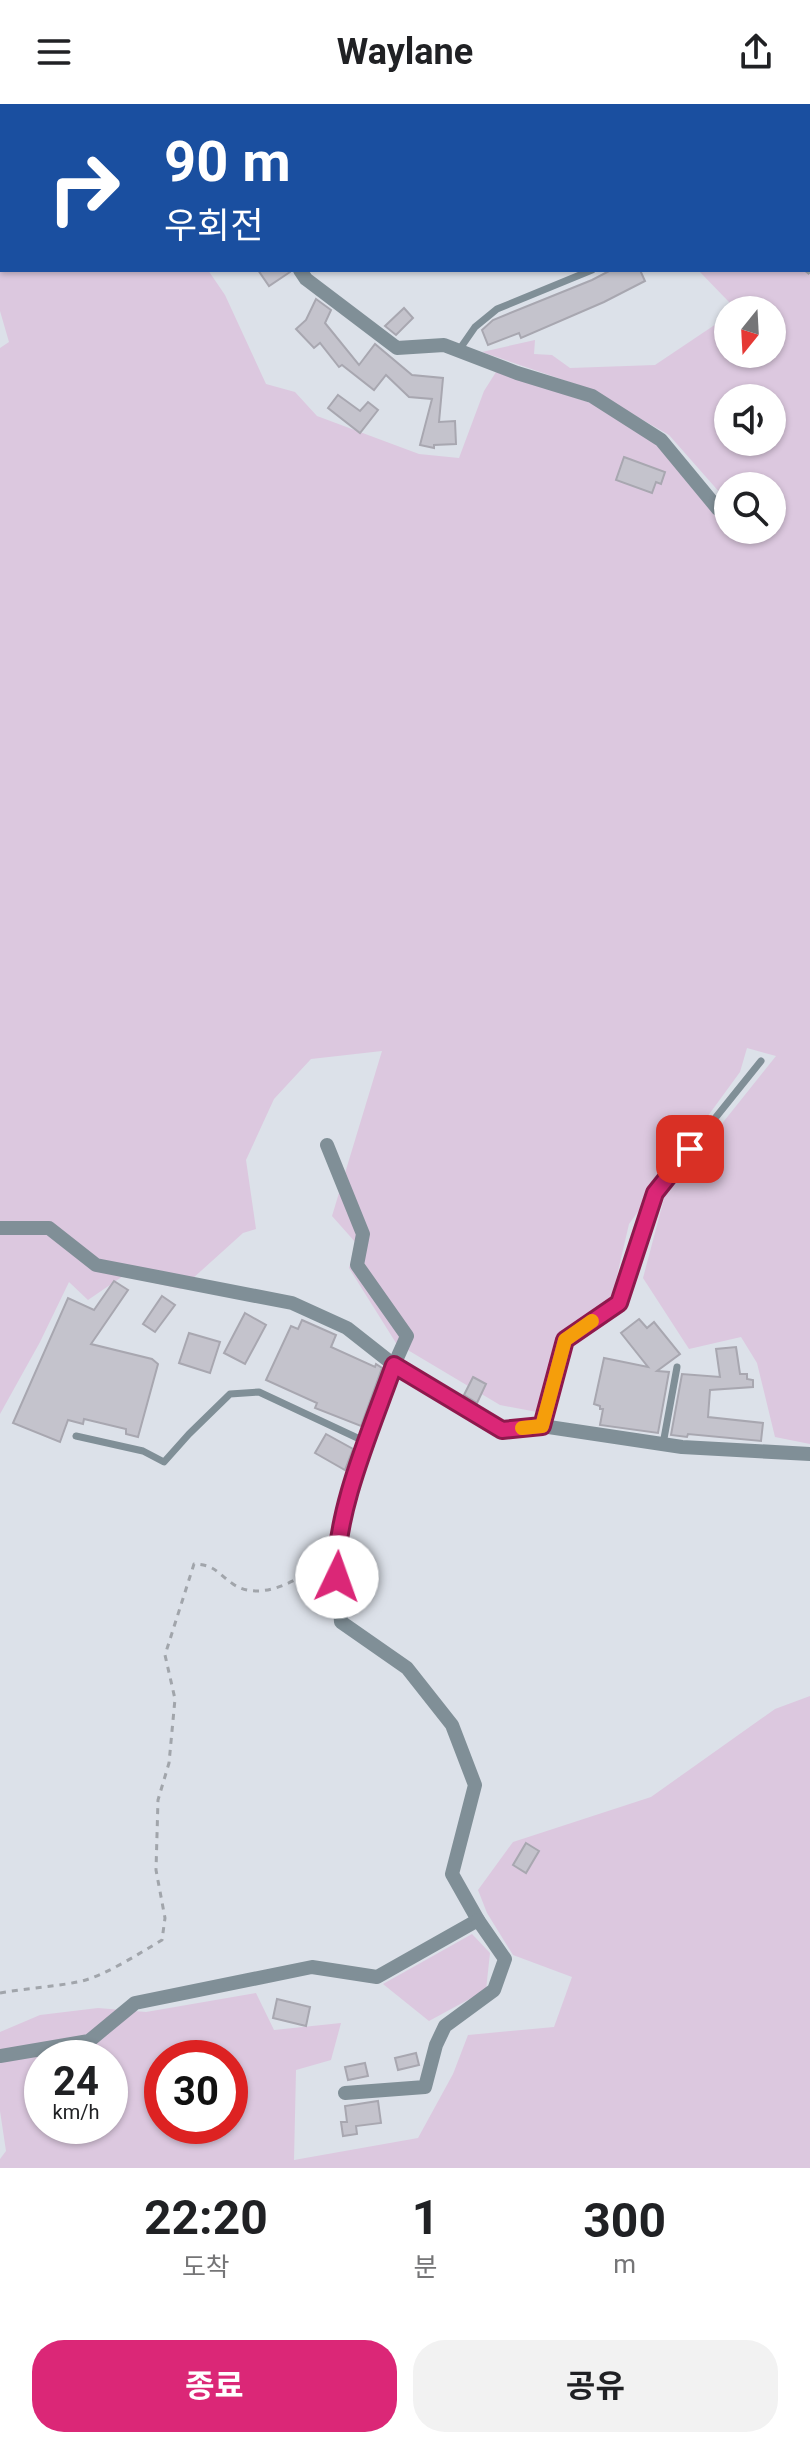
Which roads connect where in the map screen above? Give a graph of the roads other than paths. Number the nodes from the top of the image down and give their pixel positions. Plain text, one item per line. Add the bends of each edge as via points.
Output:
1 (301, 272) edge
2 (587, 272) edge
3 (459, 350) junction
4 (714, 504) edge
5 (761, 1061) dead end
6 (327, 1145) dead end
7 (0, 1228) edge
8 (394, 1365) junction
9 (677, 1367) dead end
10 (542, 1426) junction
11 (76, 1436) dead end
12 (366, 1442) junction
13 (663, 1444) junction
14 (810, 1454) edge
15 (478, 1920) junction
16 (0, 2056) edge
17 (345, 2093) dead end

1 - 3 street via 397,348 444,345
2 - 3 lane via 497,309
3 - 4 street via 592,396 661,440
5 - 10 lane via 655,1193 619,1303 565,1340
6 - 8 street via 363,1234 357,1265 407,1336
7 - 8 street via 49,1228 96,1265 292,1303 347,1328
8 - 10 street via 502,1430
8 - 12 street
9 - 13 lane
10 - 13 street
11 - 12 lane via 143,1451 164,1462 230,1394 259,1392
12 - 15 street via 336,1555 341,1622 407,1668 452,1725 475,1785 452,1874
13 - 14 street
15 - 16 street via 377,1977 312,1967 135,2003 89,2041
15 - 17 street via 505,1959 494,1990 445,2026 425,2087

